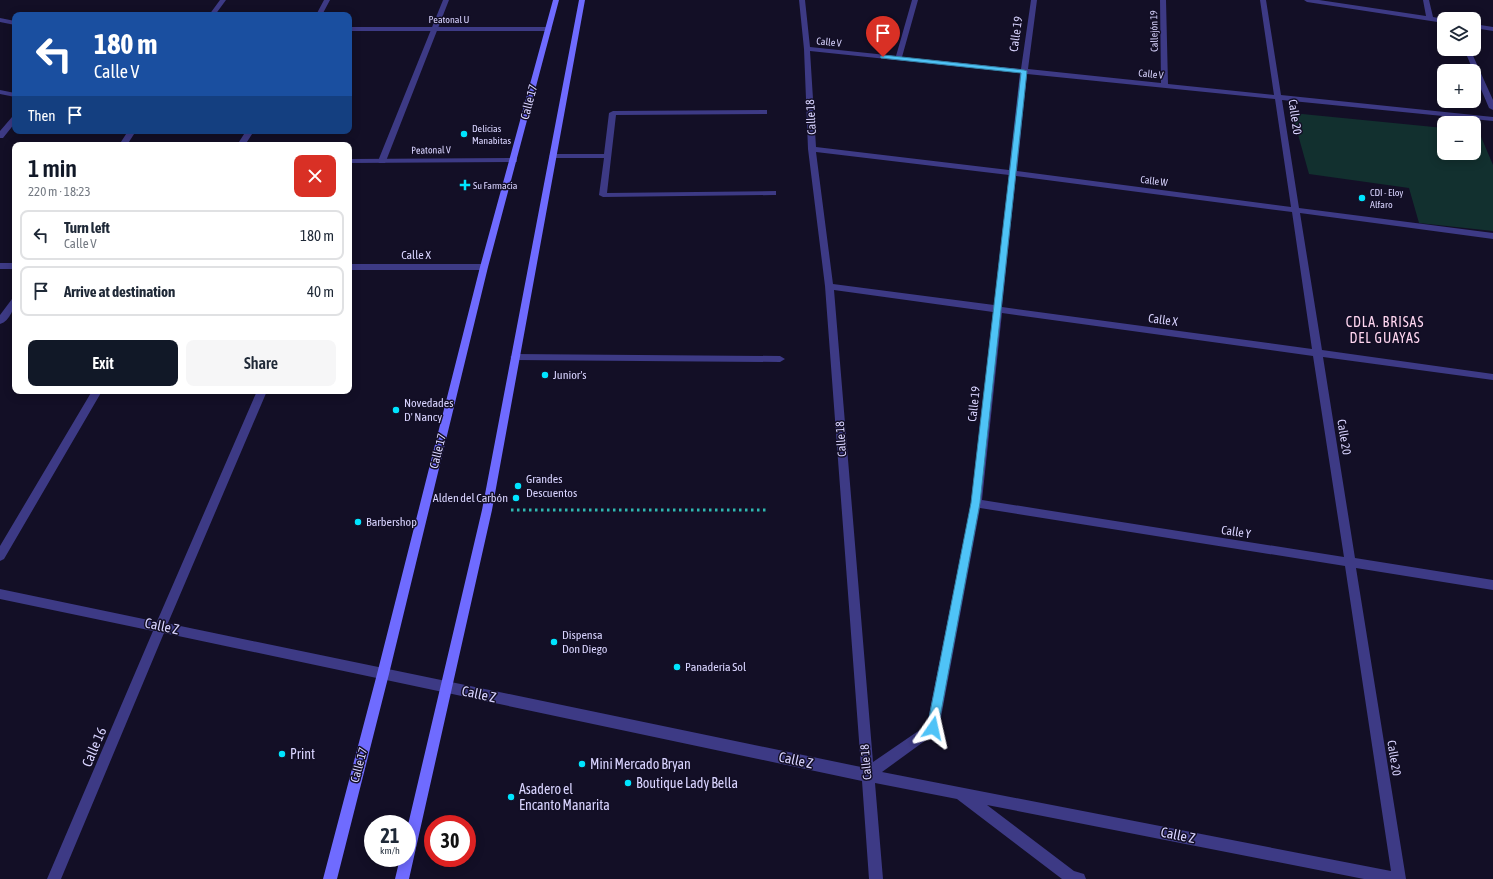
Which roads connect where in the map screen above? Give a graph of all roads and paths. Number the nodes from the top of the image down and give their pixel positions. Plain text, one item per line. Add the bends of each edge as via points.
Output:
1 (223, 0) edge
2 (327, 0) edge
3 (446, 0) edge
4 (556, 0) edge
5 (582, 0) edge
6 (802, 0) edge
7 (915, 0) edge
8 (1034, 0) edge
9 (1164, 0) edge
10 (1263, 0) edge
11 (1307, 0) edge
12 (1426, 0) edge
13 (214, 12) edge
14 (321, 12) edge
15 (1430, 19) junction
16 (0, 20) edge
17 (1437, 20) edge
18 (12, 22) edge
19 (1481, 27) edge
20 (435, 29) junction
21 (549, 29) junction
22 (352, 30) edge
23 (1493, 30) edge
24 (807, 49) junction
25 (1470, 56) edge
26 (898, 59) junction
27 (1024, 71) junction
28 (1165, 86) junction
29 (0, 92) edge
30 (12, 94) edge
31 (1278, 97) junction
32 (1493, 108) edge
33 (764, 112) dead end
34 (1493, 119) edge
35 (12, 122) edge
36 (0, 136) edge
37 (812, 149) junction
38 (553, 156) junction
39 (608, 156) junction
40 (514, 160) junction
41 (352, 161) edge
42 (382, 161) junction
43 (1013, 173) junction
44 (773, 193) dead end
45 (1295, 209) junction
46 (1493, 236) edge
47 (0, 266) edge
48 (12, 266) edge
49 (352, 267) edge
50 (484, 267) junction
51 (829, 286) junction
52 (12, 305) edge
53 (997, 309) junction
54 (0, 321) edge
55 (1318, 353) junction
56 (515, 357) junction
57 (780, 359) dead end
58 (1493, 377) edge
59 (95, 394) edge
60 (261, 394) edge
61 (976, 503) junction
62 (487, 510) junction
63 (767, 510) dead end
64 (0, 556) edge
65 (1350, 563) junction
66 (1493, 585) edge
67 (0, 594) edge
68 (161, 626) junction
69 (383, 674) junction
70 (446, 687) junction
71 (866, 774) junction
72 (958, 792) junction
73 (416, 819) edge
74 (405, 867) edge
75 (54, 879) edge
76 (330, 879) edge
77 (402, 879) edge
78 (876, 879) edge
79 (1079, 879) edge
80 (1399, 879) edge

1 - 13 street
2 - 14 street
3 - 20 street
4 - 21 street, Calle 17
5 - 38 street
6 - 24 street, Calle 18
7 - 26 street
8 - 27 street, Calle 19
9 - 28 street, Callejón 19
10 - 31 street, Calle 20
11 - 15 street
12 - 15 street
15 - 17 street
16 - 18 street
19 - 23 street
20 - 21 street, Peatonal U
20 - 22 street, Peatonal U
20 - 42 street
21 - 40 street, Calle 17
24 - 26 street, Calle V
24 - 37 street, Calle 18
25 - 32 street
26 - 27 street, Calle V
27 - 28 street, Calle V
27 - 43 street, Calle 19
28 - 31 street, Calle V
29 - 30 street
31 - 34 street, Calle V
31 - 45 street, Calle 20
33 - 39 street via 614,113
35 - 36 street
37 - 43 street, Calle W
37 - 51 street, Calle 18
38 - 39 street
38 - 56 street
39 - 44 street via 602,195
40 - 42 street, Peatonal V
40 - 50 street, Calle 17
41 - 42 street, Peatonal V
43 - 45 street, Calle W
43 - 53 street, Calle 19
45 - 46 street, Calle W
45 - 55 street, Calle 20
47 - 48 street
49 - 50 street, Calle X
50 - 69 street, Calle 17
51 - 53 street, Calle X
51 - 71 street, Calle 18
52 - 54 street
53 - 55 street, Calle X
53 - 61 street, Calle 19
55 - 58 street, Calle X
55 - 65 street, Calle 20
56 - 57 street
56 - 62 street
59 - 64 street
60 - 68 street, Calle 16
61 - 65 street, Calle Y
61 - 71 street, Calle 19 via 933,728
62 - 63 path
62 - 70 street
65 - 66 street, Calle Y
65 - 80 street, Calle 20
67 - 68 street, Calle Z
68 - 69 street, Calle Z
68 - 75 street, Calle 16
69 - 70 street, Calle Z
69 - 76 street, Calle 17
70 - 71 street, Calle Z
70 - 73 street
71 - 72 street, Calle Z
71 - 78 street, Calle 18
72 - 79 street, Calle Z via 1071,877
72 - 80 street, Calle Z
74 - 77 street

